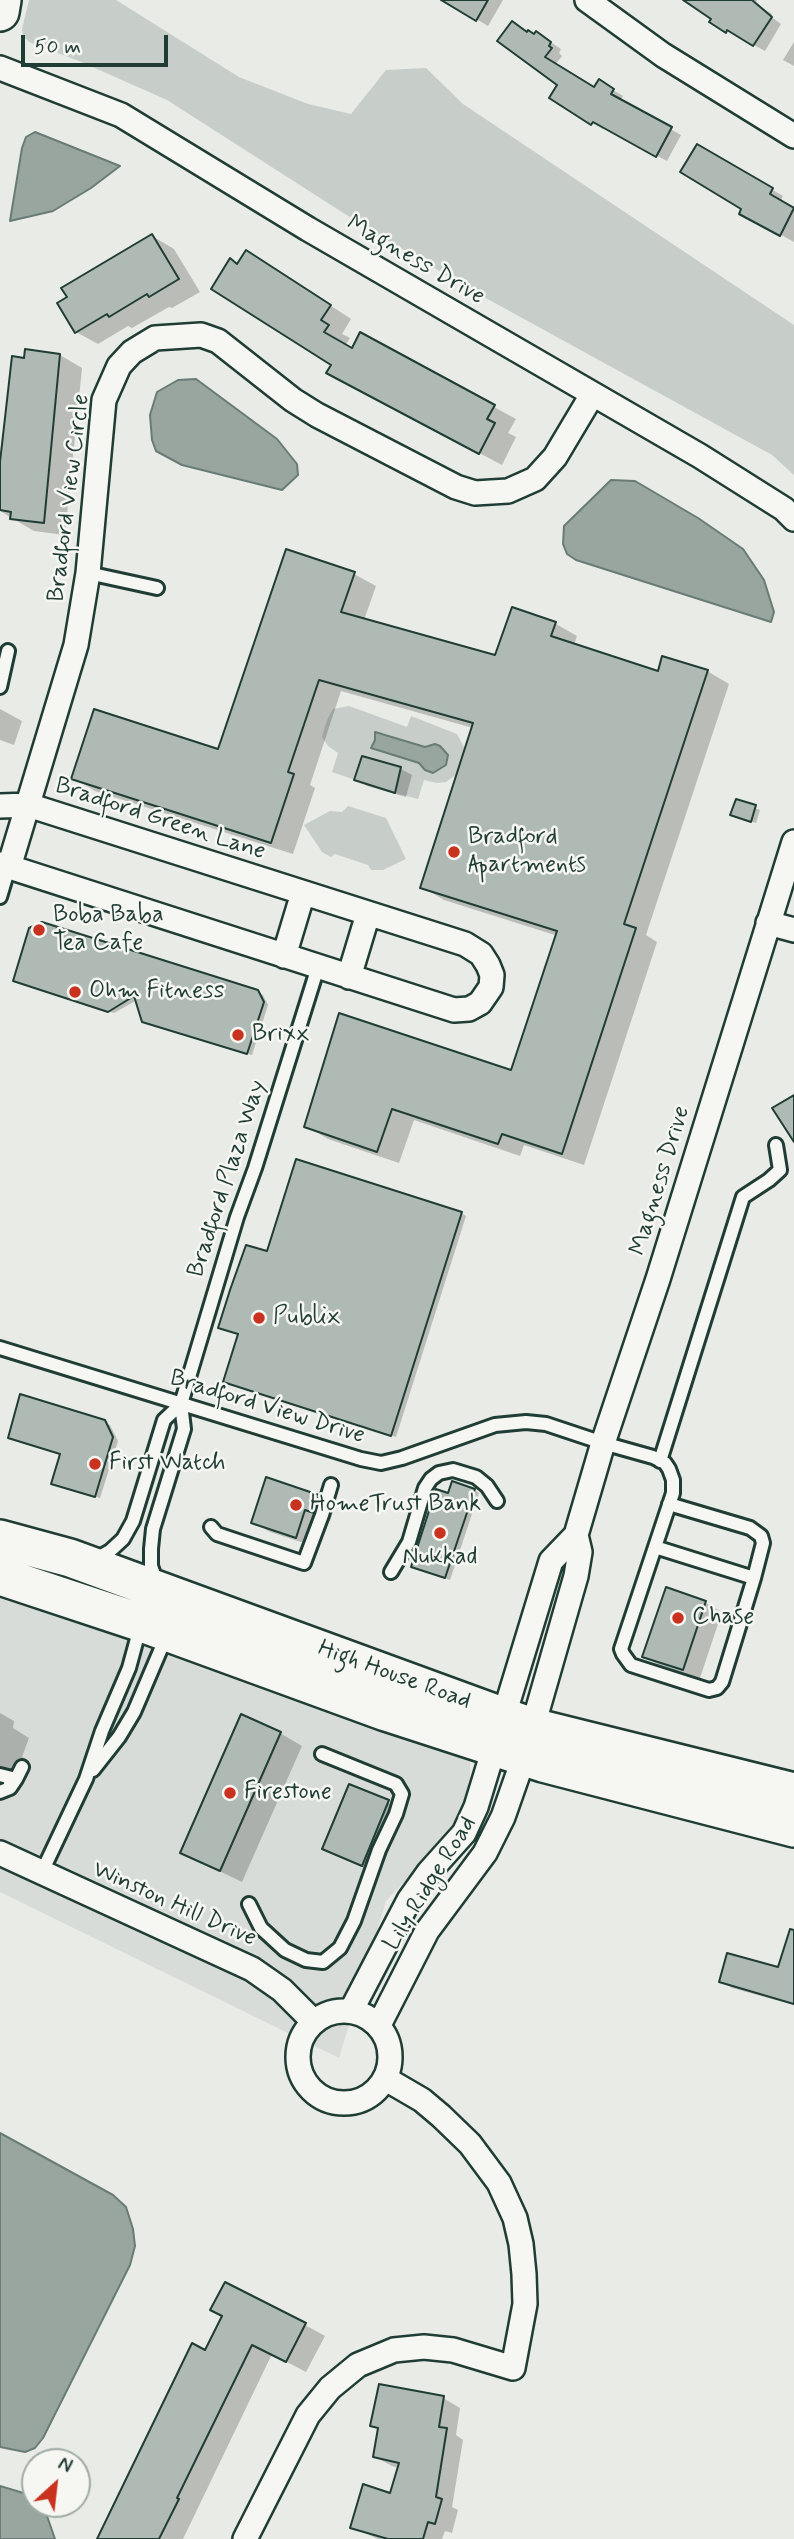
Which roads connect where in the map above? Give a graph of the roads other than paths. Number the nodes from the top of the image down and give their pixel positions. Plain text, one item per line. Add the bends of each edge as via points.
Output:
1 (2, 0) edge
2 (587, 0) edge
3 (0, 12) edge
4 (0, 68) edge
5 (794, 136) edge
6 (592, 395) junction
7 (794, 519) edge
8 (88, 573) junction
9 (157, 588) dead end
10 (8, 651) dead end
11 (0, 687) edge
12 (28, 805) junction
13 (0, 806) edge
14 (794, 842) edge
15 (5, 865) edge
16 (303, 893) junction
17 (0, 897) edge
18 (368, 914) junction
19 (768, 923) junction
20 (794, 930) edge
21 (284, 956) junction
22 (318, 967) junction
23 (349, 977) junction
24 (776, 1145) dead end
25 (0, 1348) edge
26 (181, 1404) junction
27 (603, 1443) junction
28 (660, 1461) junction
29 (331, 1485) dead end
30 (497, 1501) dead end
31 (669, 1504) junction
32 (211, 1527) dead end
33 (0, 1539) edge
34 (655, 1546) junction
35 (86, 1565) junction
36 (391, 1572) dead end
37 (0, 1576) edge
38 (754, 1578) junction
39 (160, 1591) junction
40 (155, 1628) junction
41 (514, 1737) junction
42 (322, 1754) dead end
43 (22, 1767) dead end
44 (0, 1775) edge
45 (16, 1779) junction
46 (86, 1779) junction
47 (0, 1789) edge
48 (794, 1792) edge
49 (794, 1828) edge
50 (0, 1853) edge
51 (41, 1874) junction
52 (249, 1904) dead end
53 (351, 2011) junction
54 (314, 2022) junction
55 (379, 2025) junction
56 (386, 2079) junction
57 (245, 2539) edge

1 - 3 main road
2 - 5 street via 682,68
4 - 6 street, Magness Drive via 121,115
6 - 7 street, Magness Drive via 700,456
6 - 8 street, Bradford View Circle via 555,457 535,479 508,491 475,494 317,415 218,341 201,335 155,338 119,366 104,400
8 - 9 lane
8 - 12 street, Bradford View Circle via 76,645
10 - 11 lane
12 - 13 street, Bradford Green Lane
12 - 15 street, Bradford View Circle
12 - 16 street, Bradford Green Lane
14 - 19 street, Magness Drive
15 - 17 lane
15 - 21 street, Bradford Green Lane
16 - 18 street, Bradford Green Lane
16 - 21 street
18 - 23 street
18 - 23 street, Bradford Green Lane via 465,944 488,965 491,987 480,1003 454,1010
19 - 20 street
19 - 27 street, Magness Drive
21 - 22 street, Bradford Green Lane
22 - 23 street, Bradford Green Lane
22 - 26 lane, Bradford Plaza Way
24 - 28 lane via 779,1170 743,1197
25 - 26 lane, Bradford View Drive
26 - 27 lane, Bradford View Drive via 381,1463 495,1425 526,1422
26 - 35 lane, Bradford Plaza Way via 164,1420 123,1539
26 - 39 lane, Bradford Plaza Way via 184,1429 150,1549
27 - 28 lane, Bradford View Drive
27 - 41 street, Magness Drive via 576,1535 580,1552 576,1576
28 - 31 lane via 673,1480
29 - 32 lane via 304,1563 217,1534
30 - 36 lane via 476,1477 453,1470 439,1473 425,1488 409,1542
31 - 34 lane
31 - 38 lane via 750,1528 761,1536
33 - 35 main road, High House Road
34 - 38 lane
34 - 38 lane via 621,1648 631,1665 709,1690 717,1688
35 - 39 main road, High House Road
37 - 40 main road, High House Road
39 - 41 main road, High House Road
40 - 41 main road, High House Road via 386,1712
40 - 46 lane via 129,1668
40 - 46 lane via 134,1712
41 - 48 main road, High House Road
41 - 49 main road, High House Road
41 - 53 street, Lily Ridge Road via 464,1833 408,1900
41 - 55 street, Lily Ridge Road via 495,1836 427,1931
42 - 52 lane via 396,1784 402,1794 354,1921 340,1948 323,1962 306,1960 285,1950 261,1928
43 - 45 lane
44 - 45 lane
45 - 47 lane
46 - 51 lane
50 - 51 street, Winston Hill Drive
51 - 54 street, Winston Hill Drive via 252,1969 282,1990
53 - 54 street via 327,2014
53 - 55 street
54 - 56 street via 305,2031 298,2056 300,2070 322,2098 358,2102
55 - 56 street via 391,2053
56 - 57 street via 422,2100 470,2144 499,2183 515,2218 525,2304 513,2368 453,2350 424,2347 394,2350 358,2365 330,2388 308,2415

